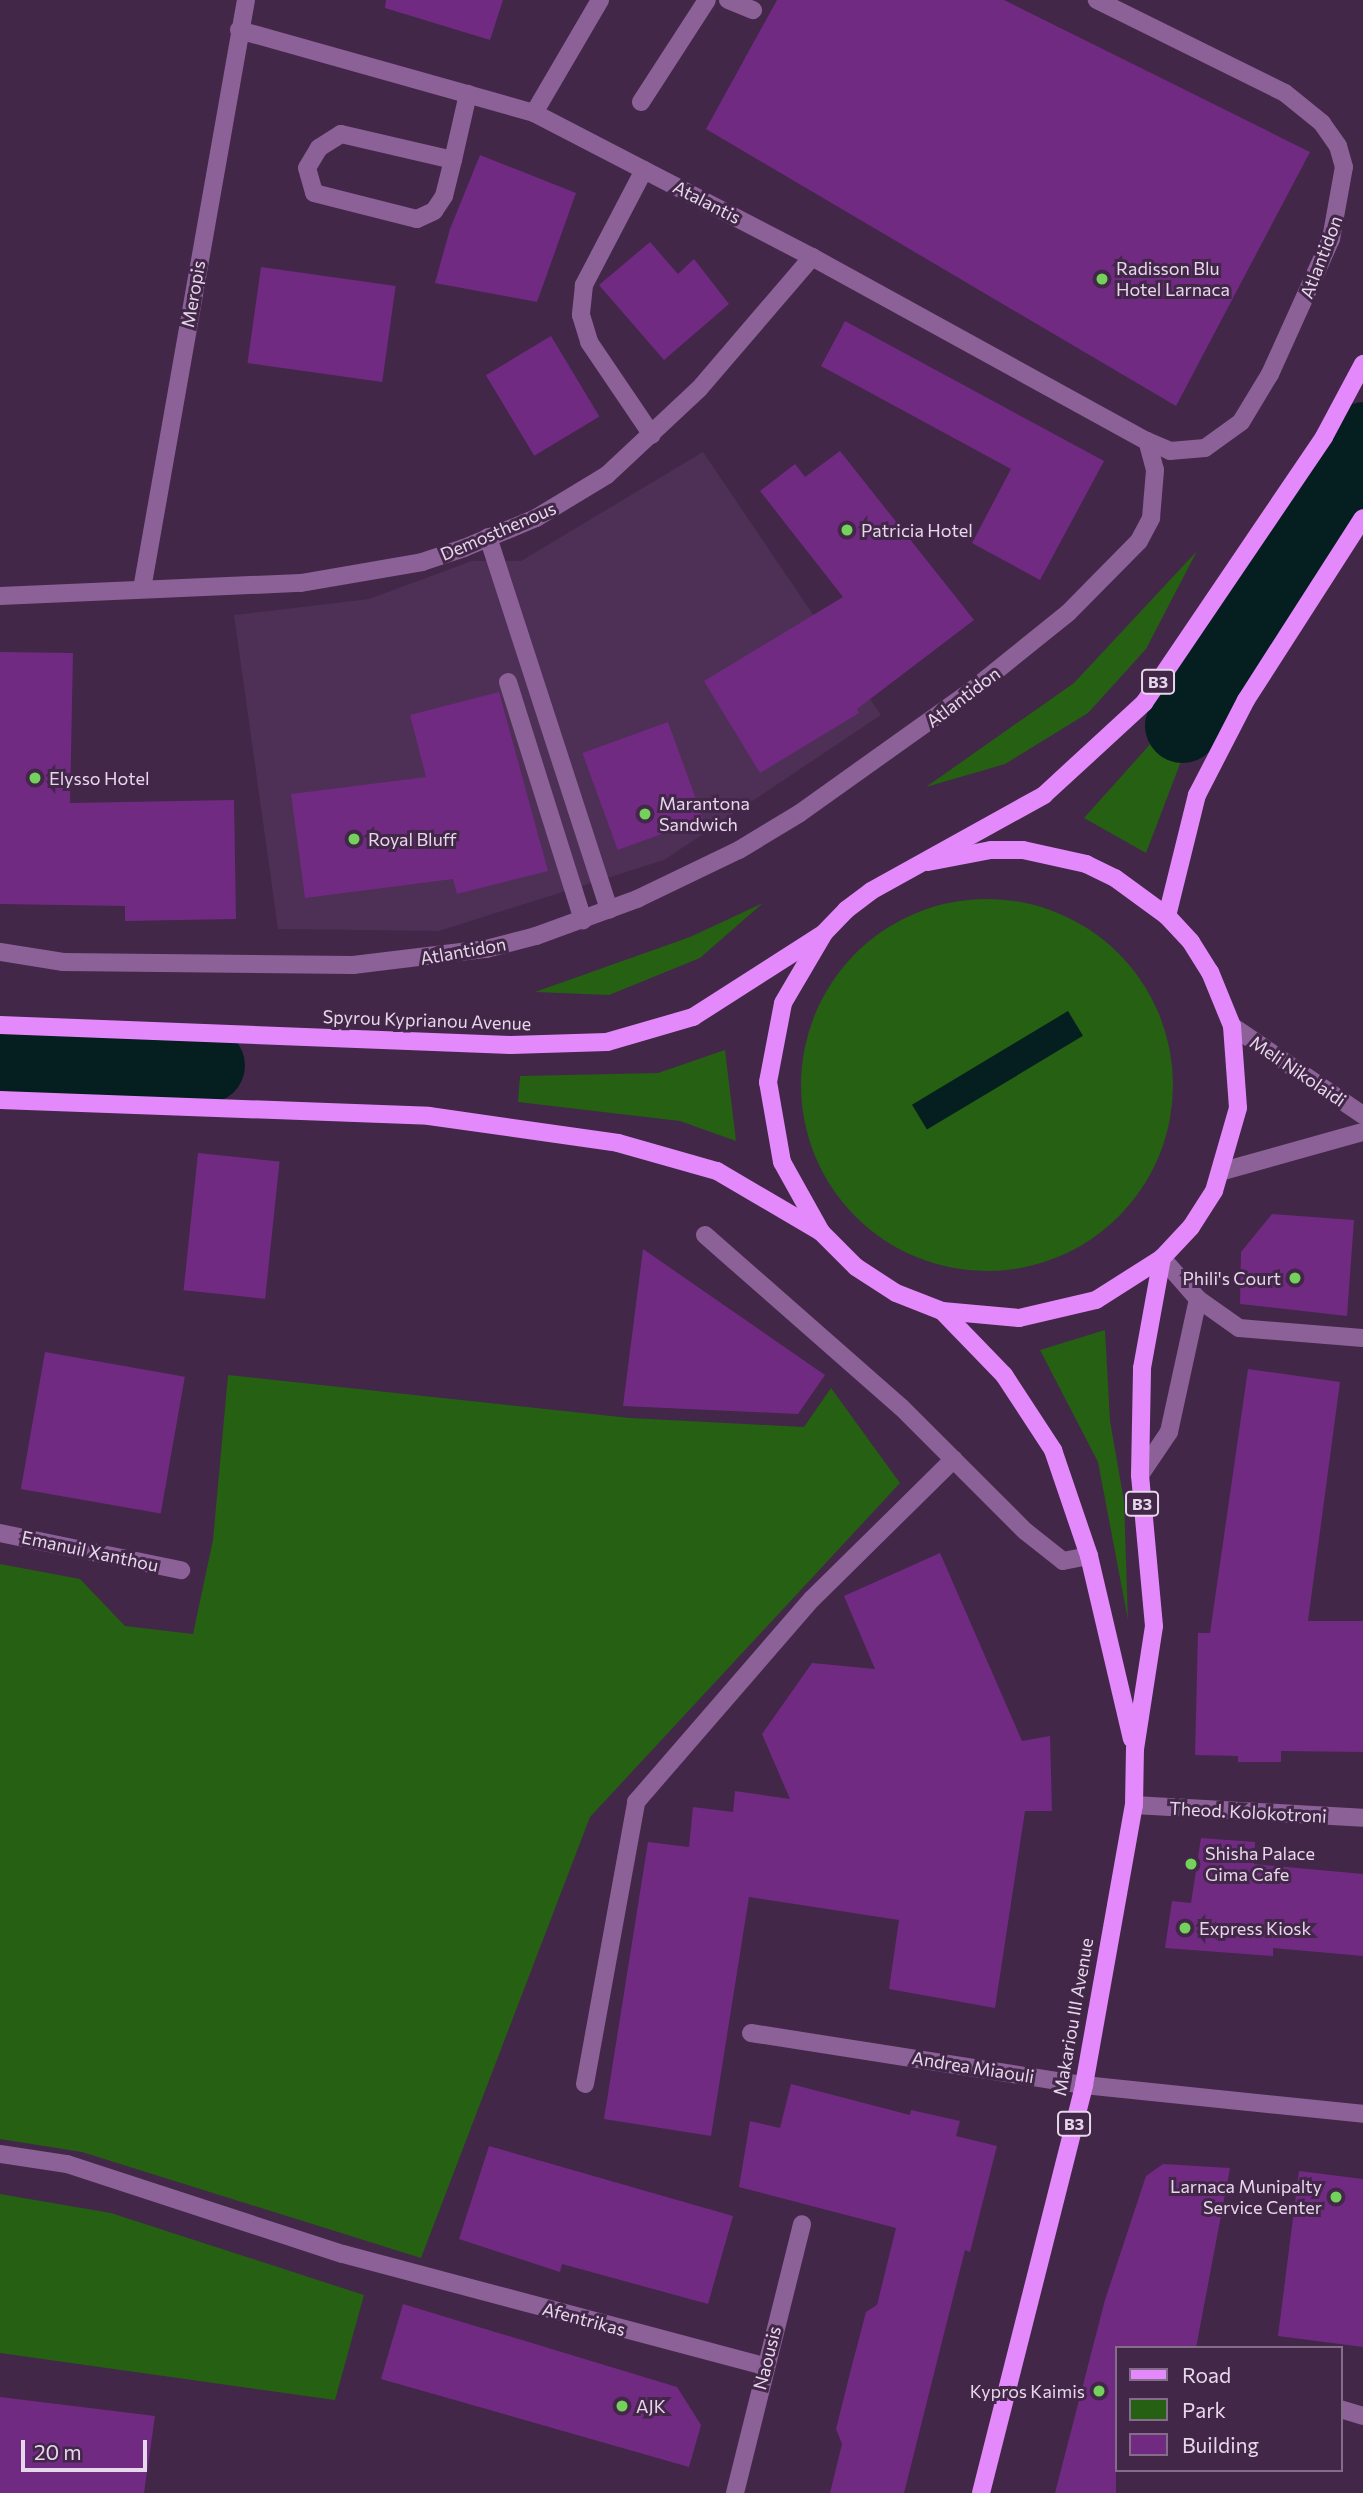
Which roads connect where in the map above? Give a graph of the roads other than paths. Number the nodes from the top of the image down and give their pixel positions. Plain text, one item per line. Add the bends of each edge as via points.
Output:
1 (246, 0) edge
2 (600, 0) edge
3 (707, 0) edge
4 (728, 0) edge
5 (1097, 0) edge
6 (753, 10) dead end
7 (239, 30) junction
8 (468, 94) junction
9 (641, 102) dead end
10 (534, 113) junction
11 (453, 160) junction
12 (644, 170) junction
13 (812, 257) junction
14 (1363, 364) edge
15 (652, 435) junction
16 (1147, 441) junction
17 (1363, 518) edge
18 (488, 537) junction
19 (142, 589) junction
20 (0, 596) edge
21 (508, 682) dead end
22 (928, 862) junction
23 (609, 910) junction
24 (1167, 916) junction
25 (583, 920) junction
26 (824, 933) junction
27 (0, 952) edge
28 (0, 1015) edge
29 (0, 1025) edge
30 (23, 1026) junction
31 (1232, 1026) junction
32 (0, 1100) edge
33 (1363, 1115) edge
34 (1363, 1132) edge
35 (1223, 1171) junction
36 (821, 1232) junction
37 (705, 1235) dead end
38 (1162, 1258) junction
39 (1198, 1299) junction
40 (942, 1311) junction
41 (1363, 1338) edge
42 (954, 1459) junction
43 (1140, 1475) junction
44 (0, 1532) edge
45 (1089, 1556) junction
46 (181, 1570) dead end
47 (1135, 1749) junction
48 (1133, 1805) junction
49 (1363, 1818) edge
50 (751, 2033) dead end
51 (585, 2084) dead end
52 (1084, 2085) junction
53 (1363, 2114) edge
54 (0, 2154) edge
55 (802, 2224) dead end
56 (764, 2366) junction
57 (1342, 2410) edge
58 (1363, 2416) edge
59 (734, 2493) edge
60 (981, 2493) edge

1 - 7 street, Meropis
2 - 10 street
3 - 9 street
4 - 6 street
5 - 16 street, Atlantidon via 1285,93 1322,123 1338,146 1344,167 1339,213 1323,260 1270,374 1241,422 1205,448 1170,451
7 - 8 street, Atalantis
7 - 19 street, Meropis
8 - 10 street, Atalantis
8 - 11 street
10 - 12 street, Atalantis
11 - 11 street via 444,196 434,211 417,219 314,193 307,168 319,148 341,134
12 - 13 street, Atalantis
12 - 15 street via 584,285 581,315 589,342
13 - 15 street, Demosthenous via 717,369
13 - 16 street, Atalantis
14 - 22 main road, B3 via 1324,437 1144,703 1044,795
15 - 18 street, Demosthenous via 574,497
16 - 23 street, Atlantidon via 1156,493 1151,519 1139,541 1099,585 1029,647 800,813 739,850
17 - 24 main road via 1246,700 1197,795
18 - 19 street, Demosthenous via 422,562 344,577 257,586
18 - 23 street
19 - 20 street, Demosthenous
21 - 25 street
22 - 24 main road, B3 via 991,850 1055,855 1115,878
22 - 26 main road, B3 via 871,891
23 - 25 street, Atlantidon
24 - 31 main road, B3 via 1210,972
25 - 27 street, Atlantidon via 486,949 354,965 63,962
26 - 30 main road, Spyrou Kyprianou Avenue via 693,1017 607,1042 510,1045
26 - 36 main road, B3 via 783,1003 768,1082 782,1162
28 - 30 street
29 - 30 main road, Spyrou Kyprianou Avenue
31 - 33 street, Meli Nikolaidi
31 - 35 main road, B3 via 1238,1108
32 - 36 main road via 429,1116 618,1143 717,1171
34 - 35 street
35 - 38 main road, B3 via 1191,1227
36 - 40 main road, B3 via 856,1267 886,1287
37 - 42 street
38 - 39 street
38 - 40 main road, B3 via 1096,1300 1020,1318
38 - 43 main road, Makariou III Avenue / B3 via 1142,1368
39 - 41 street via 1239,1328
39 - 43 street via 1168,1432
40 - 45 main road, Makariou III Avenue / B3 via 1004,1375 1053,1450
42 - 45 street via 1025,1531 1063,1561
42 - 51 street via 812,1599 636,1802
43 - 47 main road, Makariou III Avenue / B3 via 1154,1626
44 - 46 street, Emanuil Xanthou
45 - 47 main road, Makariou III Avenue / B3
47 - 48 main road, Makariou III Avenue / B3
48 - 49 street, Theod. Kolokotroni
48 - 52 main road, Makariou III Avenue / B3
50 - 52 street, Andrea Miaouli
52 - 53 street, Andrea Miaouli
52 - 60 main road, Makariou III Avenue / B3
54 - 56 street, Afentrikas via 67,2165 405,2271
55 - 56 street, Naousis
56 - 59 street, Naousis
57 - 58 street

